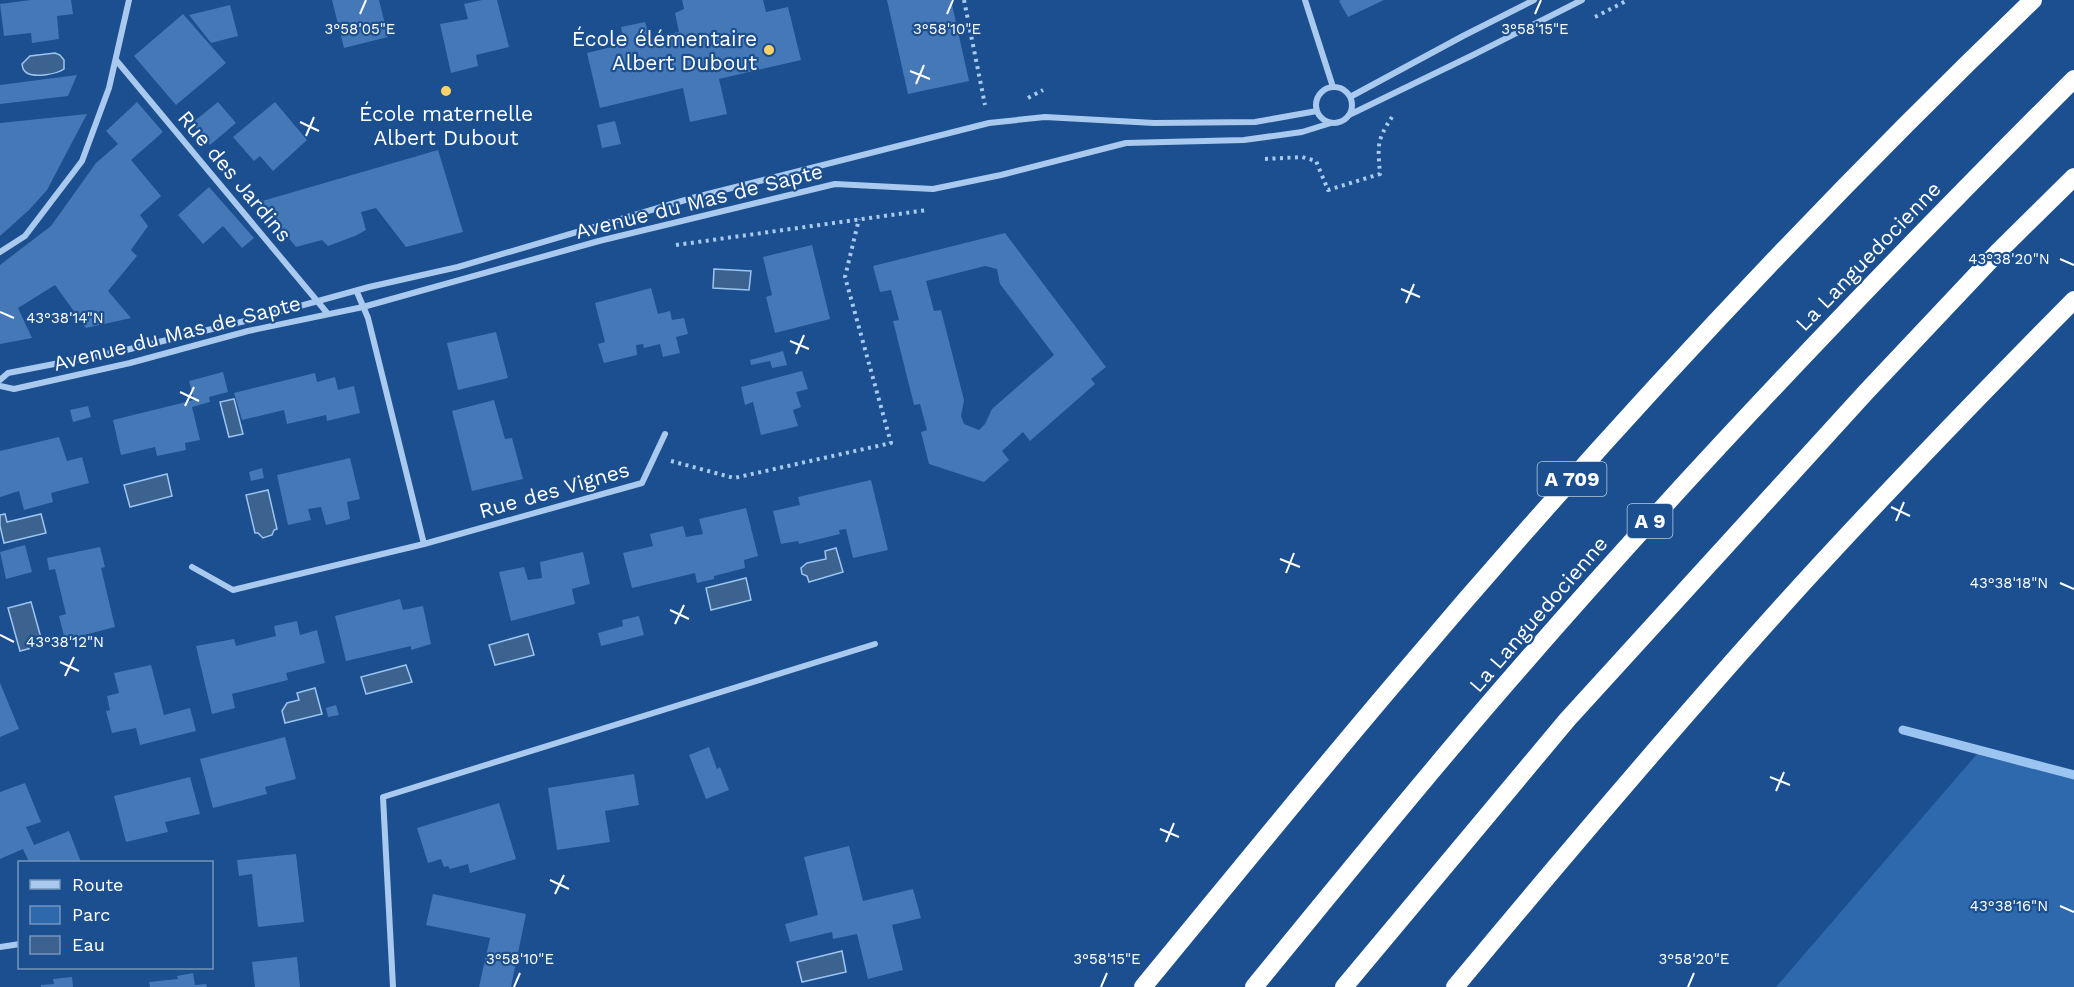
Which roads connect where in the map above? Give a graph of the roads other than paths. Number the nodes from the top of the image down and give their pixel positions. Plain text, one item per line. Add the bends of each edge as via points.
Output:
1 (129, 0) edge
2 (1305, 0) edge
3 (1534, 0) edge
4 (1582, 0) edge
5 (2033, 0) edge
6 (116, 60) junction
7 (2074, 79) edge
8 (1333, 87) junction
9 (1350, 96) junction
10 (1316, 106) junction
11 (1349, 115) junction
12 (1331, 123) junction
13 (2074, 177) edge
14 (0, 252) edge
15 (357, 292) junction
16 (2074, 300) edge
17 (319, 301) junction
18 (363, 307) junction
19 (328, 314) junction
20 (0, 380) edge
21 (0, 386) edge
22 (665, 434) dead end
23 (424, 544) junction
24 (192, 567) dead end
25 (875, 644) dead end
26 (18, 944) edge
27 (0, 947) edge
28 (393, 987) edge
29 (1143, 987) edge
30 (1254, 987) edge
31 (1344, 987) edge
32 (1455, 987) edge

1 - 6 street
2 - 8 street
3 - 9 street
4 - 11 street, Avenue du Mas de Sapte
5 - 29 highway, A 709 via 1849,181 1621,425 1398,678
6 - 14 street via 82,161 25,236
6 - 17 street, Rue des Jardins
7 - 30 highway, La Languedocienne / A 9 via 1848,309 1628,545 1515,673
8 - 9 street
8 - 10 street, Avenue du Mas de Sapte via 1323,91
9 - 11 street
10 - 12 street via 1320,117
10 - 15 street, Avenue du Mas de Sapte via 1317,111 1255,122 1154,123 1045,117 989,123 692,198 458,267
11 - 12 street, Avenue du Mas de Sapte via 1341,122
12 - 18 street, Avenue du Mas de Sapte via 1302,132 1244,140 1126,143 933,189 835,184 599,241
13 - 31 highway via 1866,392 1567,720
15 - 17 street, Avenue du Mas de Sapte
15 - 18 street
16 - 32 highway via 1804,582
17 - 19 street, Rue des Jardins
17 - 20 street, Avenue du Mas de Sapte via 126,350 8,374
18 - 19 street, Avenue du Mas de Sapte
18 - 23 street
19 - 21 street, Avenue du Mas de Sapte via 14,389
22 - 23 street, Rue des Vignes via 642,483
23 - 24 street, Rue des Vignes via 233,590
25 - 28 street via 383,797
26 - 27 street

